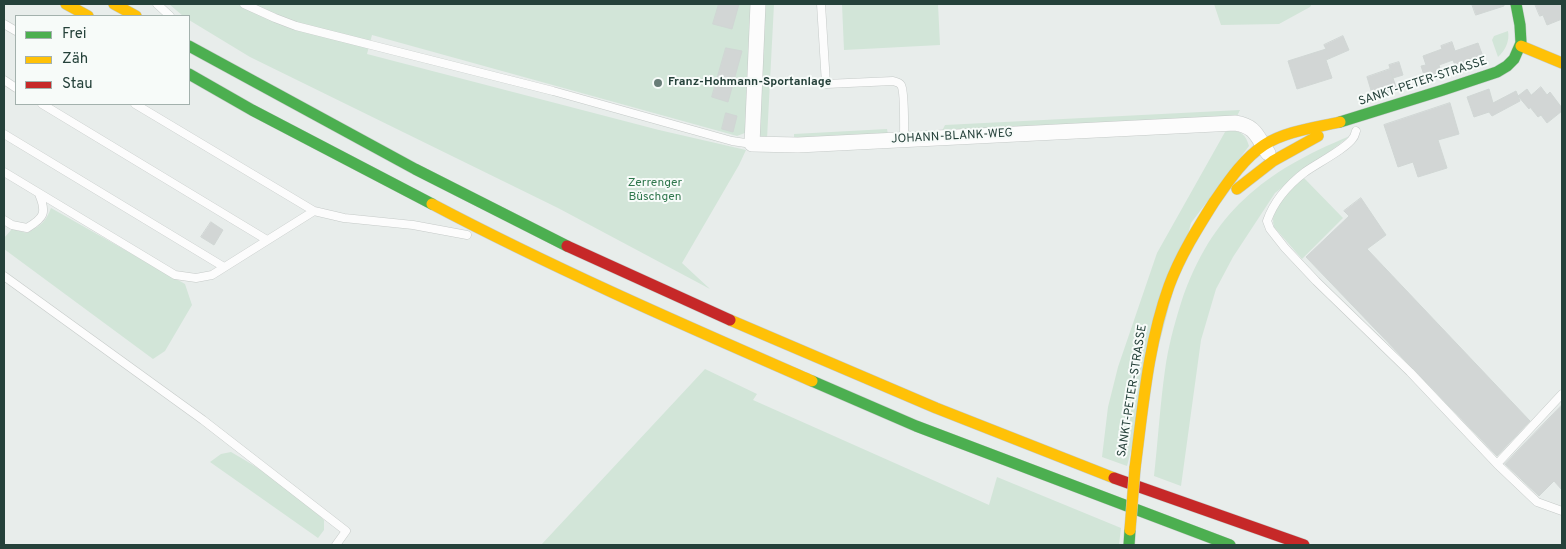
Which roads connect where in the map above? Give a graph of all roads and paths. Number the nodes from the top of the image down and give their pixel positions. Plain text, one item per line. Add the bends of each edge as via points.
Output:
1 (66, 4) edge
2 (114, 4) edge
3 (157, 4) edge
4 (244, 4) edge
5 (758, 4) edge
6 (821, 4) edge
7 (1516, 4) edge
8 (86, 15) edge
9 (134, 15) edge
10 (169, 15) edge
11 (4, 24) edge
12 (15, 30) edge
13 (1521, 46) junction
14 (190, 47) edge
15 (1561, 60) edge
16 (190, 75) edge
17 (4, 80) edge
18 (15, 87) edge
19 (44, 105) edge
20 (137, 105) edge
21 (332, 114) dead end
22 (1354, 125) junction
23 (4, 134) edge
24 (904, 140) junction
25 (752, 144) junction
26 (1263, 146) junction
27 (388, 156) junction
28 (1273, 160) junction
29 (4, 172) edge
30 (39, 194) junction
31 (314, 211) junction
32 (4, 220) edge
33 (1203, 220) junction
34 (268, 240) junction
35 (506, 241) junction
36 (224, 268) junction
37 (4, 276) edge
38 (1562, 394) edge
39 (1497, 464) junction
40 (1562, 511) edge
41 (336, 545) edge
42 (1129, 545) edge
43 (1230, 545) edge
44 (1304, 545) edge

1 - 8 main road
2 - 9 main road
3 - 10 lane
4 - 25 lane via 296,26
5 - 25 street
6 - 24 lane via 826,84 898,83 903,96
7 - 13 main road
11 - 12 lane
13 - 15 main road
13 - 22 main road, SANKT-PETER-STRASSE via 1516,58 1506,68
14 - 27 main road
16 - 35 main road
17 - 18 lane
19 - 34 lane
20 - 31 lane
21 - 27 lane
22 - 26 main road, SANKT-PETER-STRASSE via 1285,135
22 - 28 main road, SANKT-PETER-STRASSE via 1297,146
22 - 39 lane via 1353,139 1304,173 1278,198 1267,221 1270,229 1316,281 1410,372
23 - 36 lane
24 - 25 street, JOHANN-BLANK-WEG
24 - 26 street, JOHANN-BLANK-WEG via 1235,123 1248,126
26 - 28 street, JOHANN-BLANK-WEG
26 - 33 main road, SANKT-PETER-STRASSE via 1225,186
27 - 44 main road via 696,306 926,405 1227,520
28 - 33 main road, SANKT-PETER-STRASSE
29 - 30 lane
30 - 32 lane via 44,206 38,222 27,228
30 - 36 lane via 175,274 196,278 212,275
31 - 34 lane
31 - 35 lane
33 - 42 main road, SANKT-PETER-STRASSE, bridge via 1170,285 1156,328 1135,468
34 - 36 lane
35 - 43 main road via 686,326 916,426
37 - 41 lane via 203,420 346,531
38 - 39 lane
39 - 40 lane via 1536,502

